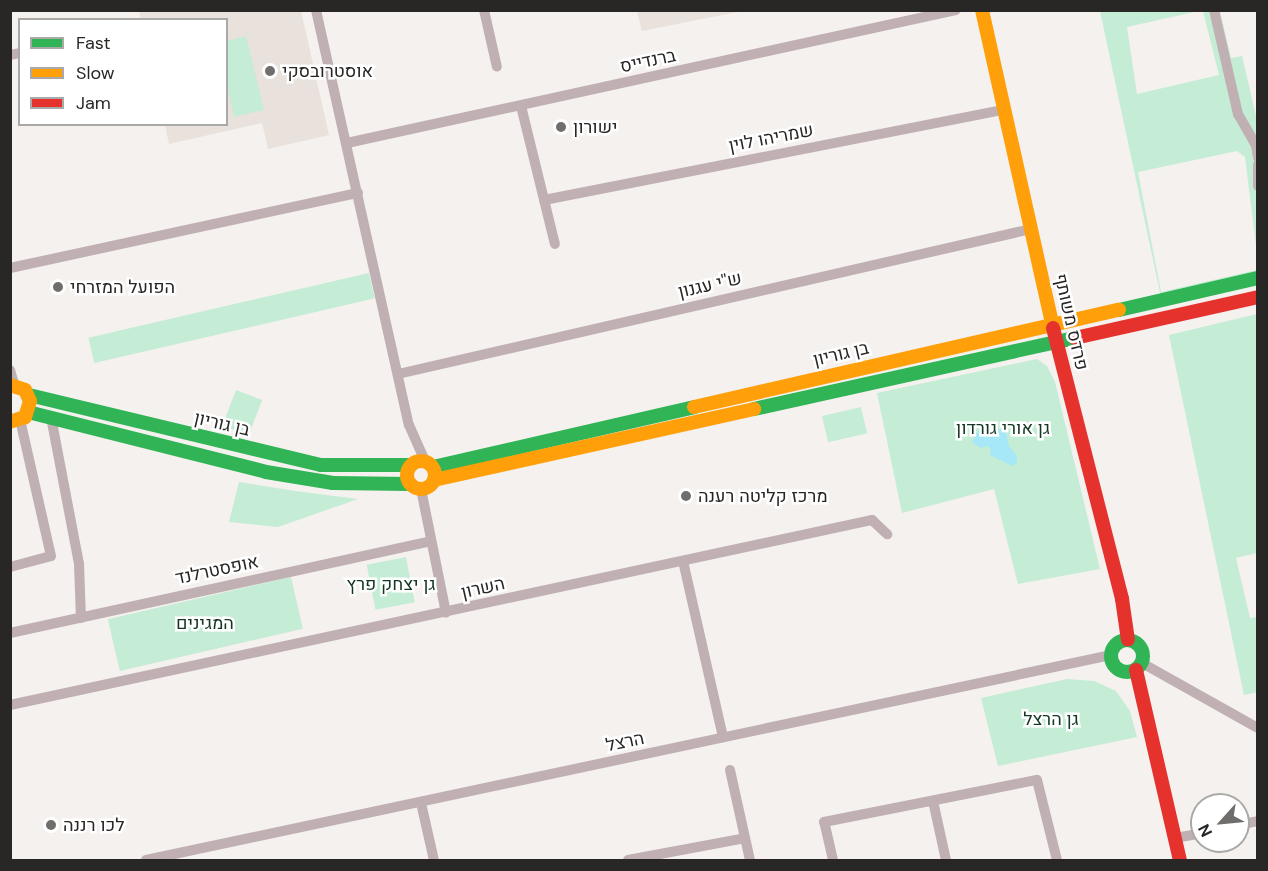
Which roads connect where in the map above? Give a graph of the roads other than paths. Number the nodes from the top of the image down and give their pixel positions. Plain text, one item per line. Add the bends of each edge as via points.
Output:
1 (316, 10) edge
2 (484, 10) edge
3 (956, 10) edge
4 (982, 10) edge
5 (1214, 10) edge
6 (497, 67) dead end
7 (521, 106) junction
8 (1004, 110) junction
9 (347, 144) junction
10 (1257, 145) edge
11 (1257, 158) edge
12 (1257, 165) edge
13 (1257, 186) edge
14 (358, 193) junction
15 (544, 200) junction
16 (1030, 229) junction
17 (555, 244) dead end
18 (10, 268) edge
19 (1257, 278) edge
20 (1257, 297) edge
21 (1052, 324) junction
22 (1056, 342) junction
23 (10, 370) edge
24 (398, 374) junction
25 (12, 384) edge
26 (29, 395) junction
27 (51, 417) junction
28 (20, 418) edge
29 (426, 468) junction
30 (416, 486) junction
31 (886, 534) dead end
32 (431, 541) junction
33 (683, 561) junction
34 (10, 567) edge
35 (446, 613) junction
36 (81, 618) junction
37 (10, 633) edge
38 (1128, 640) junction
39 (1112, 655) junction
40 (1139, 666) junction
41 (10, 705) edge
42 (1257, 728) edge
43 (723, 737) junction
44 (730, 770) dead end
45 (933, 801) junction
46 (421, 802) junction
47 (1190, 835) edge
48 (745, 838) junction
49 (1175, 838) junction
50 (147, 861) edge
51 (434, 861) edge
52 (628, 861) edge
53 (750, 861) edge
54 (833, 861) edge
55 (946, 861) edge
56 (1057, 861) edge
57 (1180, 861) edge

1 - 9 street
2 - 6 street
3 - 7 street, ברנדייס
4 - 8 main road, פרדס משותף
5 - 10 street via 1238,114
7 - 9 street, ברנדייס
7 - 15 street
8 - 15 street, שמריהו לוין
8 - 16 main road, פרדס משותף
9 - 14 street
10 - 11 street
12 - 13 street
14 - 18 street
14 - 24 street
15 - 17 street
16 - 21 main road, פרדס משותף
16 - 24 street, ש''י עגנון
19 - 21 main road, בן גוריון
20 - 22 main road, בן גוריון
21 - 22 main road, פרדס משותף
21 - 29 main road, בן גוריון
22 - 29 main road, בן גוריון
22 - 38 main road, פרדס משותף via 1122,599
23 - 25 street
24 - 29 street via 409,425
25 - 26 main road
26 - 28 main road
26 - 29 main road, בן גוריון via 321,465
27 - 28 main road, בן גוריון
27 - 30 main road, בן גוריון via 266,472 333,483
27 - 36 street via 79,564
28 - 34 street via 51,556
29 - 30 main road via 429,487
29 - 30 main road via 407,473
30 - 32 street
31 - 33 street, השרון via 872,520
32 - 35 street
32 - 36 street, אופסטרלנד
33 - 35 street, השרון
33 - 43 street
35 - 41 street, השרון
36 - 37 street, אופסטרלנד
38 - 39 main road via 1115,646
38 - 40 main road via 1142,650
39 - 40 main road via 1114,665 1122,671
39 - 43 street, הרצל
40 - 42 street
40 - 49 main road
43 - 46 street, הרצל
44 - 48 street
45 - 54 street via 824,822
45 - 55 street
45 - 56 street via 1037,780
46 - 50 street, הרצל
46 - 51 street
47 - 49 street
48 - 52 street
48 - 53 street
49 - 57 main road

